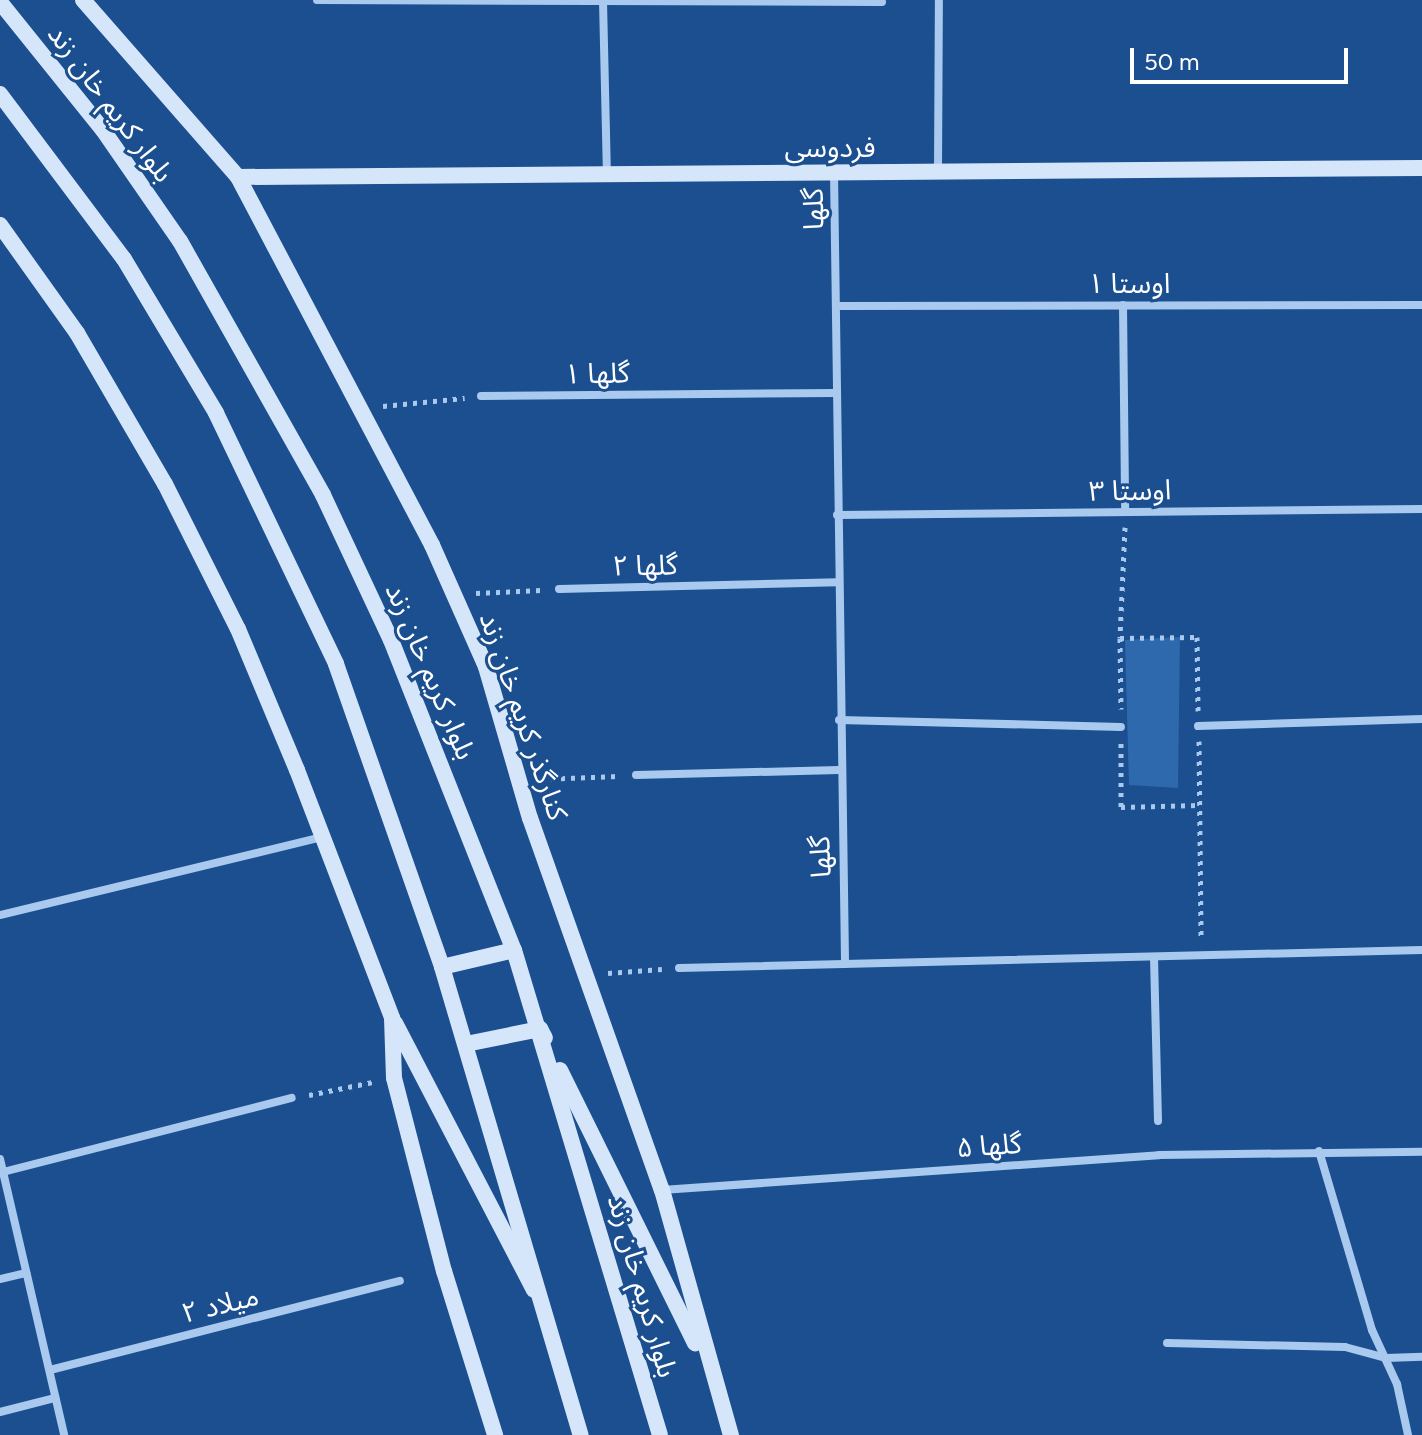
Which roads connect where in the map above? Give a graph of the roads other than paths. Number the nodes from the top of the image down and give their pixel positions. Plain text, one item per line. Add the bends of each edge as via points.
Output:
1 (83, 0) edge
2 (939, 0) edge
3 (0, 2) edge
4 (318, 2) edge
5 (603, 2) edge
6 (882, 2) edge
7 (0, 94) edge
8 (1422, 168) edge
9 (938, 172) junction
10 (834, 173) junction
11 (607, 174) junction
12 (238, 177) junction
13 (0, 225) edge
14 (1123, 305) junction
15 (1422, 305) edge
16 (836, 306) junction
17 (836, 393) junction
18 (481, 396) road end
19 (1422, 509) edge
20 (1125, 512) junction
21 (837, 515) junction
22 (838, 582) junction
23 (559, 589) road end
24 (1422, 719) edge
25 (839, 720) junction
26 (1198, 726) road end
27 (1121, 727) road end
28 (839, 770) junction
29 (636, 775) road end
30 (322, 837) junction
31 (0, 915) edge
32 (514, 950) junction
33 (1422, 950) edge
34 (1154, 957) junction
35 (845, 964) junction
36 (442, 967) junction
37 (679, 968) road end
38 (392, 1018) junction
39 (540, 1029) junction
40 (466, 1044) junction
41 (292, 1098) road end
42 (1158, 1121) dead end
43 (1319, 1151) junction
44 (1422, 1152) edge
45 (0, 1159) edge
46 (3, 1172) junction
47 (662, 1190) junction
48 (26, 1273) junction
49 (0, 1279) edge
50 (400, 1281) dead end
51 (553, 1327) junction
52 (1167, 1343) dead end
53 (1422, 1357) edge
54 (1386, 1358) junction
55 (50, 1370) junction
56 (710, 1375) junction
57 (55, 1398) junction
58 (0, 1412) edge
59 (64, 1435) edge
60 (495, 1435) edge
61 (581, 1435) edge
62 (660, 1435) edge
63 (731, 1435) edge
64 (1408, 1435) edge

1 - 12 main road, کنارگذر کریم خان زند
2 - 9 street
3 - 32 main road, بلوار کریم خان زند via 103,130 180,241 323,495 434,739
4 - 5 street
5 - 6 street
5 - 11 street
7 - 36 main road via 124,259 216,413 281,541 336,664
8 - 9 main road, فردوسی
9 - 10 main road, فردوسی
10 - 11 main road, فردوسی
10 - 16 street, گلها
11 - 12 main road, فردوسی
12 - 47 main road, کنارگذر کریم خان زند via 486,667 519,780
13 - 30 main road via 77,333 165,484 238,629
14 - 15 street, اوستا ۱
14 - 16 street, اوستا ۱
14 - 20 street
16 - 17 street, گلها
17 - 18 street, گلها ۱
17 - 21 street, گلها
19 - 20 street, اوستا ۳
20 - 21 street, اوستا ۳
21 - 22 street, گلها
22 - 23 street, گلها ۲
22 - 25 street, گلها
24 - 26 street
25 - 27 street
25 - 28 street, گلها
28 - 29 street
28 - 35 street, گلها
30 - 31 street
30 - 38 main road
32 - 36 main road
32 - 39 main road, بلوار کریم خان زند
33 - 34 street
34 - 35 street
34 - 42 street
35 - 37 street
36 - 40 main road
38 - 51 main road
38 - 60 main road via 394,1078 444,1271
39 - 40 main road
39 - 56 main road
39 - 62 main road, بلوار کریم خان زند
40 - 51 main road
41 - 46 street
43 - 44 street, گلها ۵
43 - 47 street, گلها ۵ via 1159,1155
43 - 54 street via 1372,1330
45 - 46 street
46 - 48 street
47 - 56 main road, کنارگذر کریم خان زند
48 - 49 street
48 - 55 street
50 - 55 street, میلاد ۲
51 - 61 main road
52 - 54 street via 1345,1347
53 - 54 street
54 - 64 street
55 - 57 street
56 - 63 main road, کنارگذر کریم خان زند
57 - 58 street
57 - 59 street

